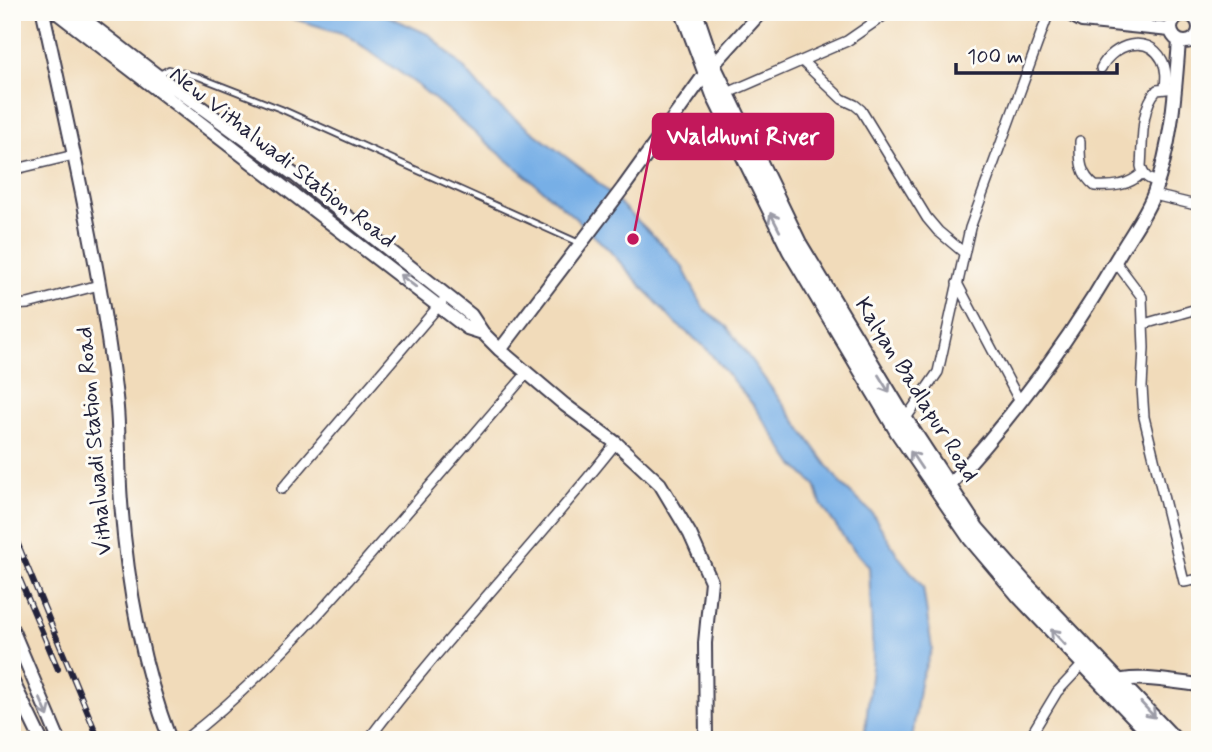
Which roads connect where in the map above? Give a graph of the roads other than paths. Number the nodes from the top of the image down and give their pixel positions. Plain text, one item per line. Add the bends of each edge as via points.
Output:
1 (43, 12) edge
2 (56, 12) edge
3 (75, 12) edge
4 (683, 12) edge
5 (695, 12) edge
6 (761, 12) edge
7 (889, 12) edge
8 (1049, 12) edge
9 (1066, 12) edge
10 (1182, 14) edge
11 (1170, 30) junction
12 (1194, 38) edge
13 (802, 61) junction
14 (1101, 68) dead end
15 (709, 70) junction
16 (153, 78) junction
17 (1171, 88) junction
18 (721, 96) junction
19 (1080, 141) dead end
20 (74, 155) junction
21 (12, 170) edge
22 (1142, 173) junction
23 (1156, 188) junction
24 (1200, 206) edge
25 (349, 218) junction
26 (341, 230) junction
27 (582, 241) junction
28 (963, 252) junction
29 (1115, 261) junction
30 (957, 284) junction
31 (99, 285) junction
32 (443, 301) junction
33 (12, 304) edge
34 (1200, 308) edge
35 (1144, 324) junction
36 (500, 350) junction
37 (527, 373) junction
38 (1020, 402) junction
39 (901, 425) junction
40 (616, 443) junction
41 (282, 489) dead end
42 (945, 490) junction
43 (1200, 579) edge
44 (12, 629) edge
45 (1088, 659) junction
46 (31, 677) junction
47 (1120, 680) junction
48 (13, 682) edge
49 (1200, 685) edge
50 (1107, 688) junction
51 (41, 740) edge
52 (59, 740) edge
53 (170, 740) edge
54 (184, 740) edge
55 (368, 740) edge
56 (706, 740) edge
57 (1028, 740) edge
58 (1156, 740) edge
59 (1175, 740) edge

1 - 20 street, Vithalwadi Station Road
2 - 16 street, New Vithalwadi Station Road
3 - 16 street, New Vithalwadi Station Road
4 - 15 main road, Kalyan Badlapur Road
5 - 15 main road, Kalyan Badlapur Road
6 - 15 street
7 - 13 street via 847,41
8 - 28 street
9 - 11 street via 1082,21
10 - 11 street
10 - 12 street via 1197,20
11 - 12 street via 1175,38
12 - 17 street
13 - 18 street
13 - 28 street via 842,99 861,110 927,218
14 - 17 street via 1118,48 1142,45 1156,51
15 - 18 main road, Kalyan Badlapur Road
15 - 27 street
16 - 25 street, New Vithalwadi Station Road
16 - 26 street, New Vithalwadi Station Road
16 - 27 lane via 169,69 189,74 281,109
17 - 22 street via 1157,90 1150,98
17 - 23 street via 1172,127
18 - 39 main road, Kalyan Badlapur Road via 789,251
19 - 22 street via 1081,168 1095,186 1122,185
20 - 21 street
20 - 31 street, Vithalwadi Station Road
22 - 23 street
23 - 24 street
23 - 29 street
25 - 26 street
25 - 32 street, New Vithalwadi Station Road
32 -> 26 street, New Vithalwadi Station Road
27 - 36 street
28 - 30 street
29 - 35 street via 1142,297
29 - 38 street
30 - 38 street
30 - 39 street via 938,372
31 - 33 street
31 - 53 street, Vithalwadi Station Road via 117,400 130,588 141,650
32 - 36 street, New Vithalwadi Station Road via 471,315
32 - 41 street
34 - 35 street
35 - 43 street via 1144,417 1184,582
36 - 37 street, New Vithalwadi Station Road
37 - 40 street, New Vithalwadi Station Road
37 - 54 street via 296,638 245,690
38 - 42 street
39 - 42 main road, Kalyan Badlapur Road
40 - 55 street
40 - 56 street, New Vithalwadi Station Road via 660,484 711,580 705,643
42 - 45 main road, Kalyan Badlapur Road via 971,540 1020,597
44 - 46 street
45 - 47 main road, Kalyan Badlapur Road
45 - 50 main road, Kalyan Badlapur Road
45 - 57 street via 1047,706
46 - 48 street
46 -> 52 street
47 - 49 street
47 - 50 street
47 -> 59 main road, Kalyan Badlapur Road
48 - 51 street
50 - 58 main road, Kalyan Badlapur Road

